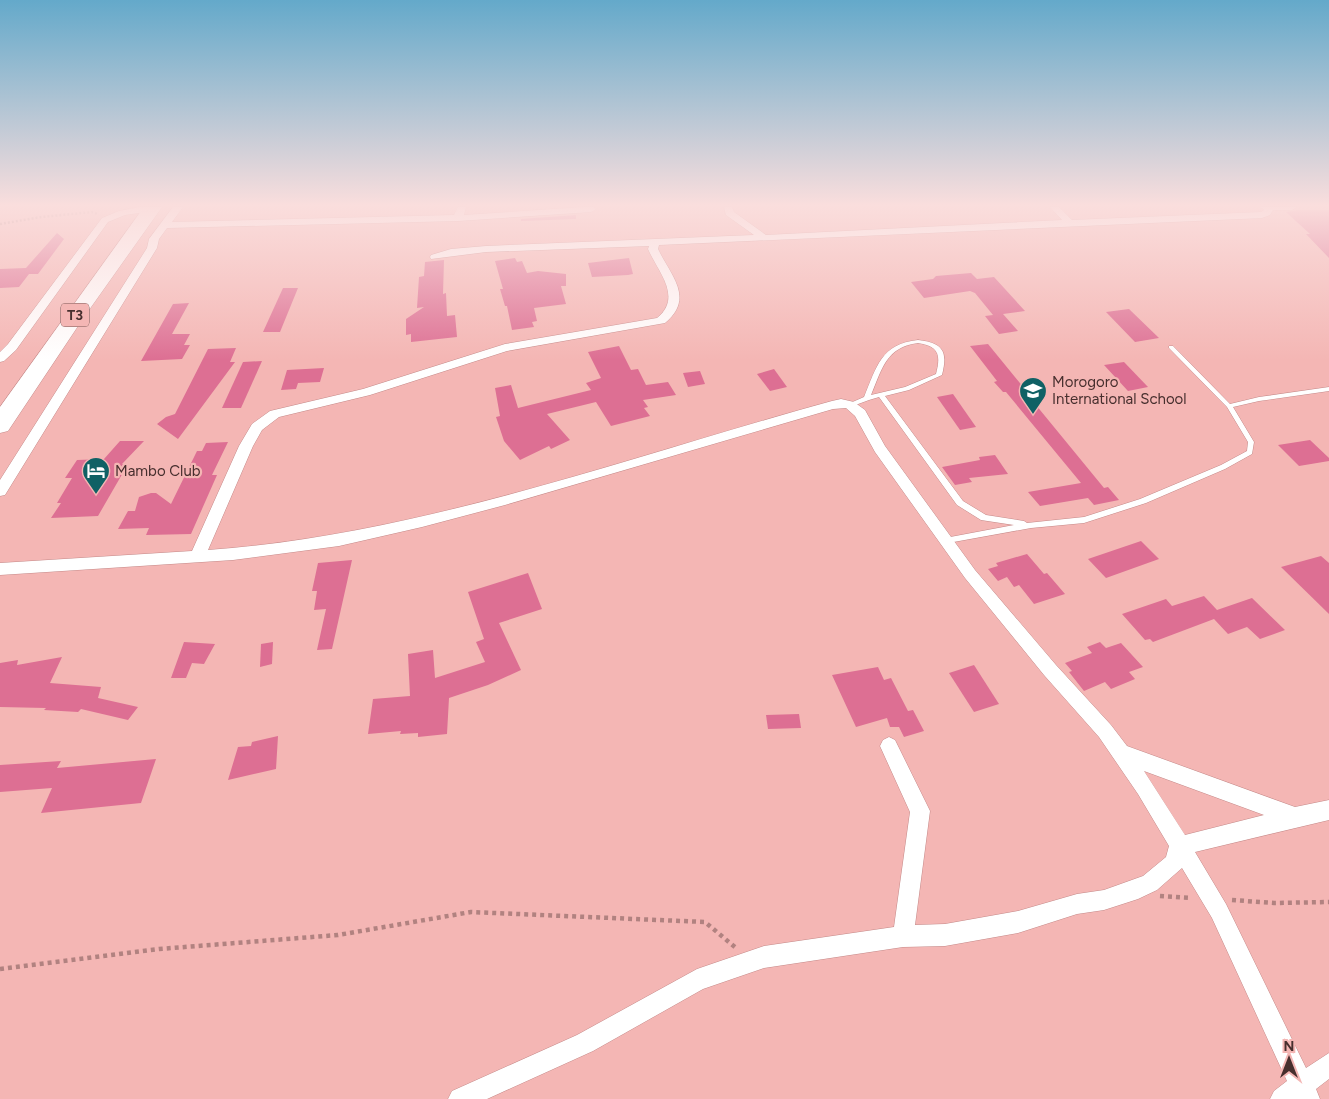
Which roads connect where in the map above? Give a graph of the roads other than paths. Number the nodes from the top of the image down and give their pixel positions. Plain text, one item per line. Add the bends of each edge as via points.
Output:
1 (77, 258) edge
2 (115, 258) edge
3 (146, 258) edge
4 (657, 258) edge
5 (1170, 347) dead end
6 (0, 358) edge
7 (1329, 389) edge
8 (880, 395) junction
9 (866, 398) junction
10 (850, 405) junction
11 (1229, 406) junction
12 (0, 425) edge
13 (0, 492) edge
14 (1031, 525) junction
15 (948, 540) junction
16 (198, 555) junction
17 (0, 569) edge
18 (889, 746) dead end
19 (1121, 753) junction
20 (1329, 810) edge
21 (1295, 817) junction
22 (1179, 846) junction
23 (903, 936) junction
24 (1329, 1065) edge
25 (1305, 1093) edge
26 (460, 1099) edge
27 (1282, 1099) edge

1 - 6 street via 12,347
2 - 12 highway, T3
3 - 13 street
4 - 16 street via 674,290 676,302 669,316 661,321 505,348 366,392 276,414 257,427 246,446
5 - 11 lane
7 - 11 lane
8 - 9 lane
8 - 9 lane via 939,375 943,365 940,350 932,343 918,341 895,349 888,354
8 - 14 lane via 960,503 984,518
9 - 10 lane
10 - 15 street via 860,413 880,449
10 - 16 street via 832,405 438,518 312,544
11 - 14 lane via 1251,442 1250,452 1143,501 1084,520
14 - 15 lane
15 - 19 street via 970,574
16 - 17 street
18 - 23 street via 920,811
19 - 21 street
19 - 22 street
20 - 21 street
21 - 22 street
22 - 23 street via 1174,863 1138,890 1018,922 945,935
22 - 25 street via 1223,919
23 - 26 street via 764,957 698,980 586,1043
24 - 25 street
25 - 27 street

